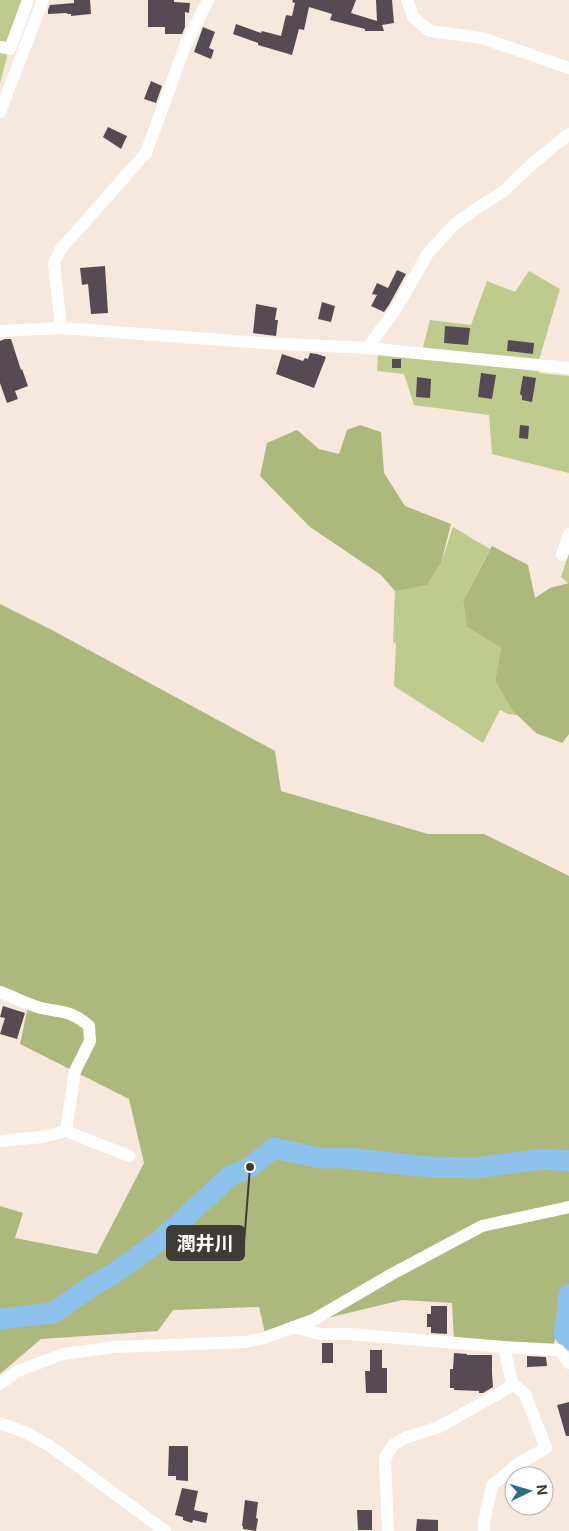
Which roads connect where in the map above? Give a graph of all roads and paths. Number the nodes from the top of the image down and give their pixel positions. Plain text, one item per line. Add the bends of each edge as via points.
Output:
1 (28, 0) edge
2 (43, 0) edge
3 (208, 0) edge
4 (407, 0) edge
5 (0, 47) edge
6 (569, 68) edge
7 (0, 112) edge
8 (569, 134) edge
9 (61, 328) junction
10 (0, 332) edge
11 (367, 348) junction
12 (569, 368) edge
13 (569, 534) edge
14 (562, 555) dead end
15 (0, 992) edge
16 (66, 1132) junction
17 (0, 1140) edge
18 (129, 1156) dead end
19 (569, 1206) edge
20 (293, 1327) junction
21 (504, 1347) junction
22 (569, 1363) edge
23 (512, 1383) junction
24 (0, 1384) edge
25 (0, 1423) edge
26 (165, 1531) edge
27 (388, 1531) edge
28 (484, 1531) edge

1 - 5 street via 10,49
2 - 7 street
3 - 9 street via 186,46 146,153 60,250 54,263
4 - 6 street via 413,17 430,31 482,38
8 - 11 street via 504,191 454,225 434,246 396,310
9 - 10 street
9 - 11 street
11 - 12 street
13 - 14 street
15 - 16 street via 40,1008 78,1016 89,1026 90,1042 75,1071
16 - 17 street
16 - 18 street
19 - 20 street via 482,1226 313,1320
20 - 21 street via 319,1334
20 - 24 street via 245,1342 115,1347 63,1354 18,1371
21 - 22 street via 559,1350
21 - 23 street
23 - 27 street via 439,1427 393,1445 385,1458
23 - 28 street via 525,1394 546,1448 518,1464 492,1485
25 - 26 street via 50,1446

